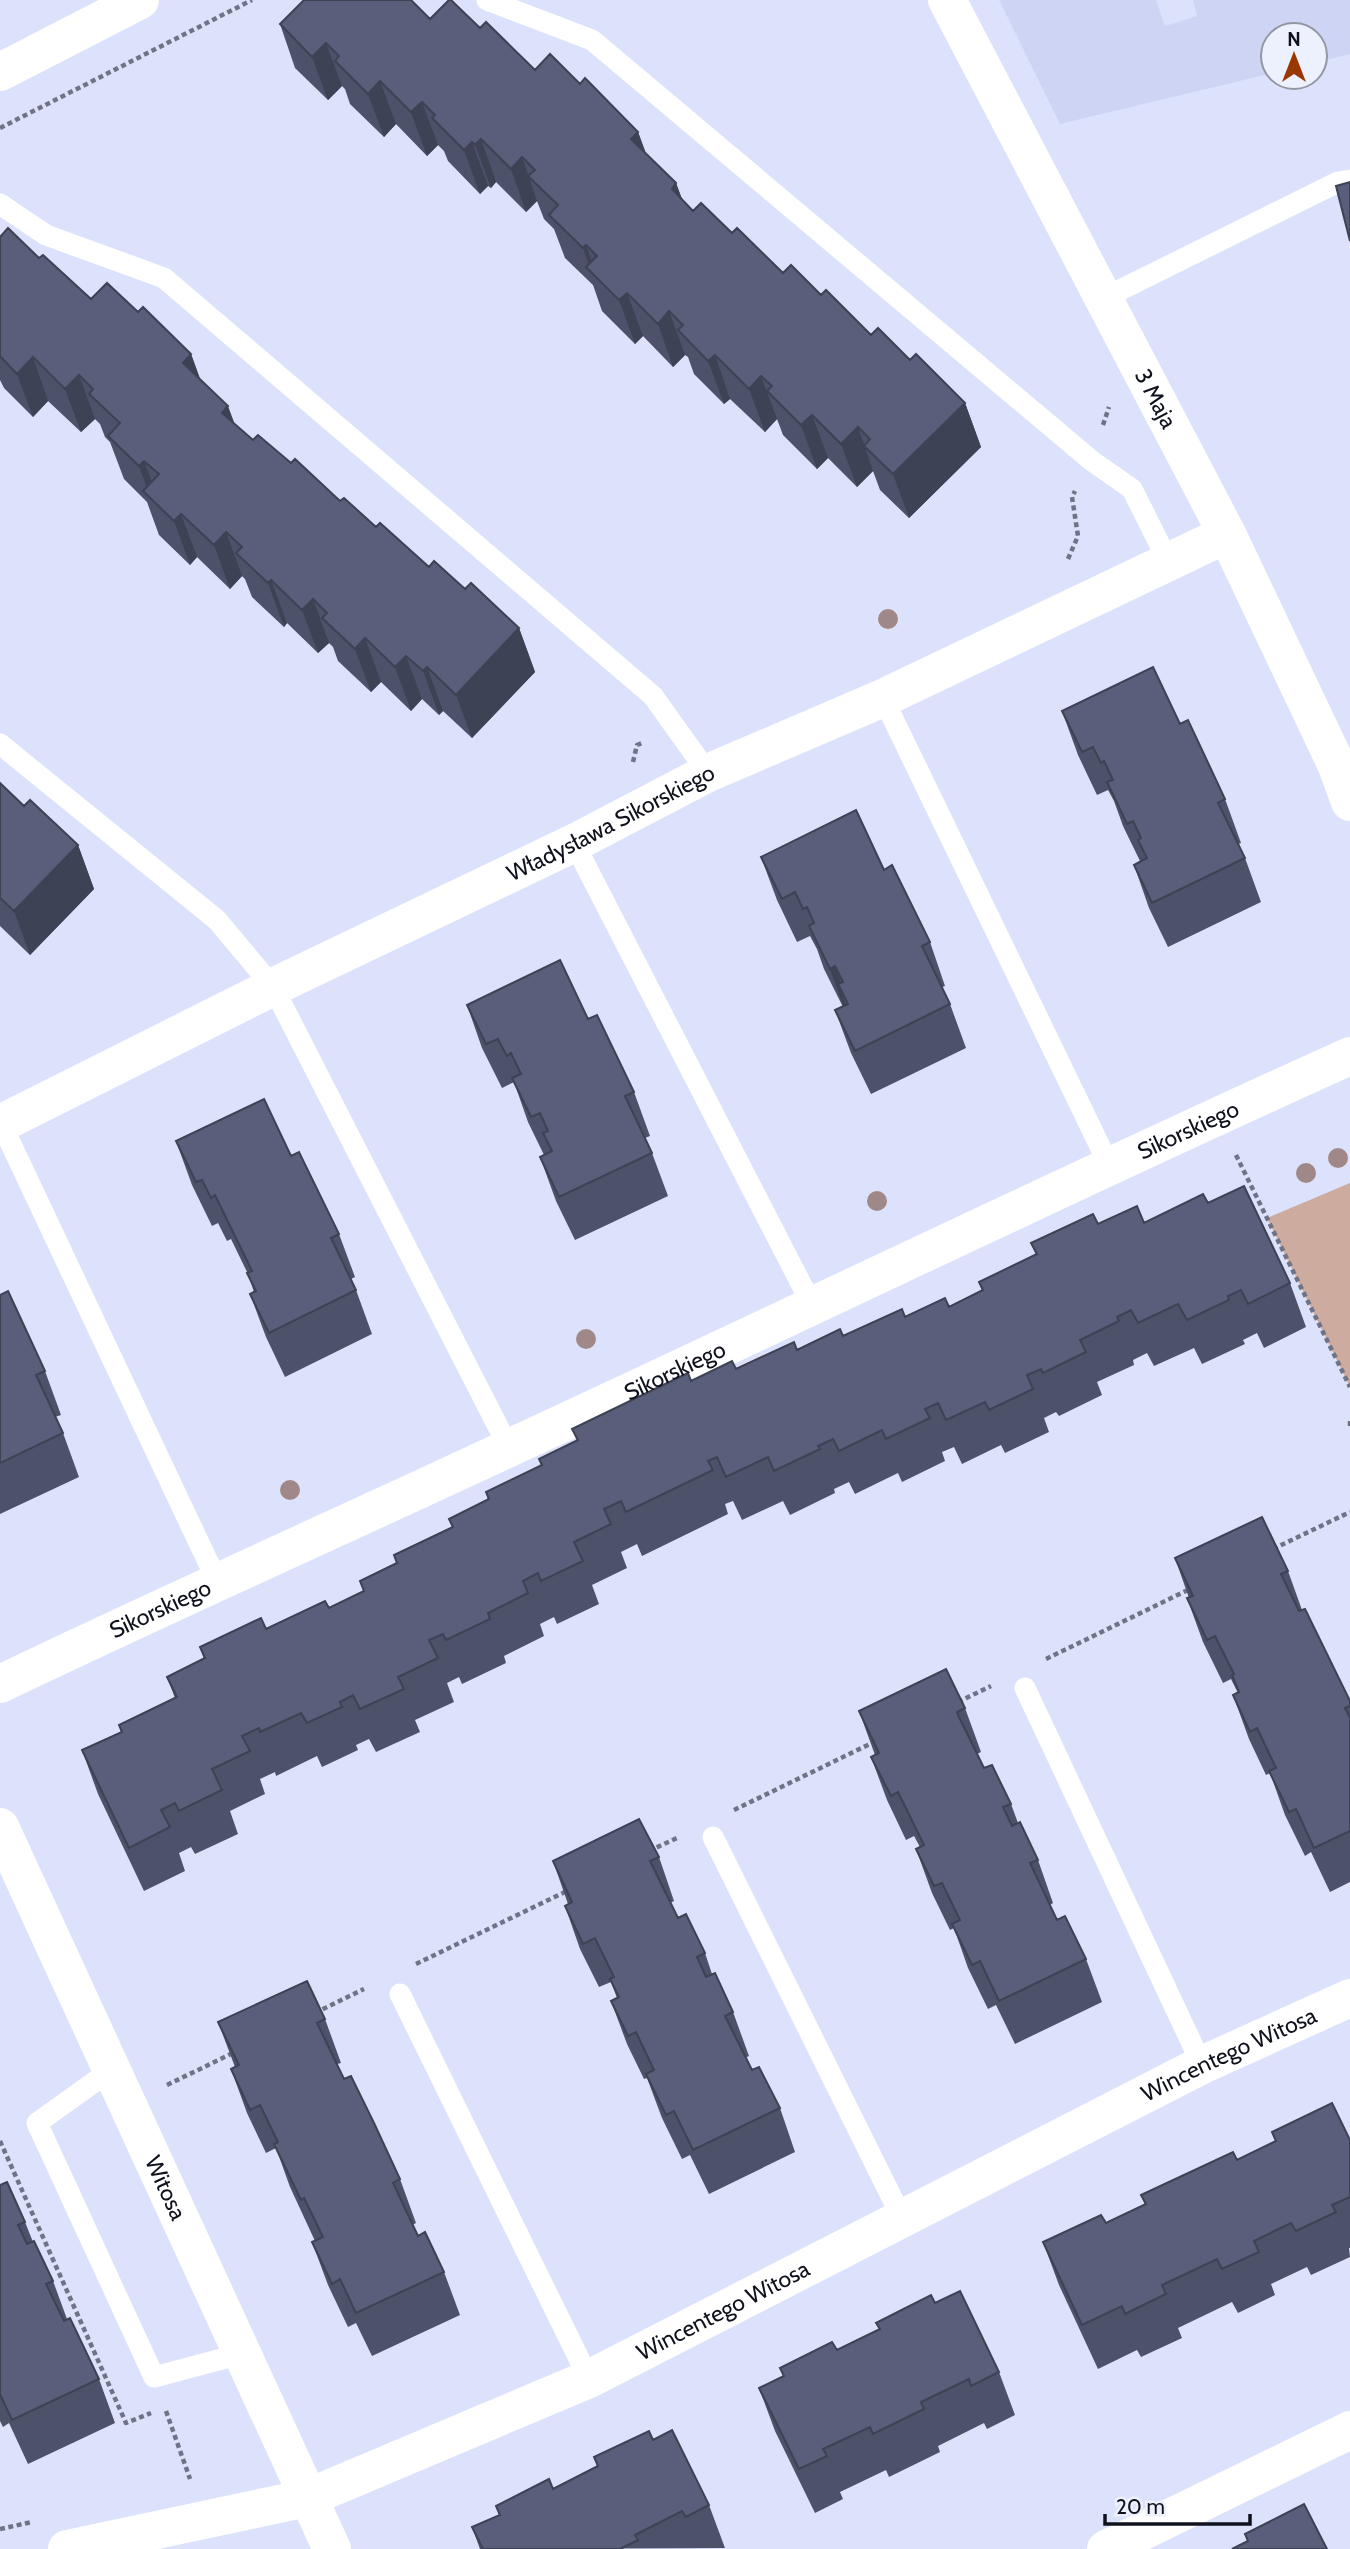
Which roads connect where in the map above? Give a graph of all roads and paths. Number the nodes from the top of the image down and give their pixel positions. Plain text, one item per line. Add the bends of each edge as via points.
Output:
1 (140, 0) edge
2 (252, 0) edge
3 (487, 0) edge
4 (947, 0) edge
5 (0, 72) edge
6 (0, 128) edge
7 (1350, 180) edge
8 (0, 204) edge
9 (1102, 299) junction
10 (1110, 407) dead end
11 (1092, 461) junction
12 (1227, 534) junction
13 (1168, 561) junction
14 (1064, 567) dead end
15 (883, 698) junction
16 (677, 729) junction
17 (0, 744) edge
18 (1344, 765) edge
19 (631, 769) dead end
20 (708, 773) junction
21 (1350, 802) edge
22 (574, 843) junction
23 (273, 987) junction
24 (1350, 1056) edge
25 (1, 1124) edge
26 (1235, 1153) dead end
27 (1110, 1165) junction
28 (812, 1305) junction
29 (1350, 1387) edge
30 (509, 1448) junction
31 (1350, 1512) edge
32 (1262, 1554) edge
33 (217, 1581) junction
34 (1200, 1585) edge
35 (1037, 1663) dead end
36 (999, 1682) dead end
37 (0, 1684) edge
38 (1025, 1688) dead end
39 (949, 1706) edge
40 (887, 1736) edge
41 (724, 1815) dead end
42 (0, 1827) edge
43 (686, 1833) dead end
44 (713, 1837) dead end
45 (649, 1852) edge
46 (573, 1888) edge
47 (411, 1967) dead end
48 (373, 1985) dead end
49 (400, 1994) dead end
50 (1350, 1998) edge
51 (310, 2015) edge
52 (235, 2052) edge
53 (1202, 2064) junction
54 (111, 2070) junction
55 (160, 2088) dead end
56 (0, 2141) edge
57 (902, 2218) junction
58 (241, 2354) junction
59 (589, 2379) junction
60 (165, 2407) dead end
61 (152, 2412) dead end
62 (1350, 2430) edge
63 (192, 2485) dead end
64 (307, 2498) junction
65 (36, 2521) dead end
66 (0, 2529) edge
67 (67, 2549) edge
68 (332, 2549) edge
69 (1106, 2549) edge

1 - 5 street
2 - 6 path
3 - 11 lane via 592,40
4 - 9 street, 3 Maja
7 - 9 lane
8 - 16 lane via 46,235 164,278 653,696
9 - 12 street, 3 Maja
10 - 11 path
11 - 13 lane via 1132,489
11 - 14 path via 1072,497 1078,536
12 - 13 street, Władysława Sikorskiego
12 - 18 street, 3 Maja
13 - 15 street, Władysława Sikorskiego
15 - 20 street, Władysława Sikorskiego
15 - 27 lane
16 - 19 path via 637,745
16 - 20 lane
17 - 23 lane via 217,920
18 - 21 street, 3 Maja
20 - 22 street, Władysława Sikorskiego
22 - 23 street, Władysława Sikorskiego
22 - 28 lane
23 - 25 street, Władysława Sikorskiego
23 - 30 lane
24 - 27 street, Sikorskiego
25 - 33 lane
26 - 29 path
27 - 28 street, Sikorskiego
28 - 30 street, Sikorskiego
30 - 33 street, Sikorskiego
31 - 32 path
33 - 37 street, Sikorskiego
34 - 35 path
36 - 39 path
38 - 53 lane
40 - 41 path
42 - 54 street, Witosa
43 - 45 path
44 - 57 lane
46 - 47 path
48 - 51 path
49 - 59 lane
50 - 53 street, Wincentego Witosa
52 - 55 path
53 - 57 street, Wincentego Witosa
54 - 58 street, Witosa
54 - 58 lane via 37,2123 154,2377
56 - 61 path via 126,2423
57 - 59 street, Wincentego Witosa
58 - 64 street, Witosa
59 - 64 street, Wincentego Witosa
60 - 63 path
62 - 69 street
64 - 67 street, Wincentego Witosa
64 - 68 street, Witosa
65 - 66 path

